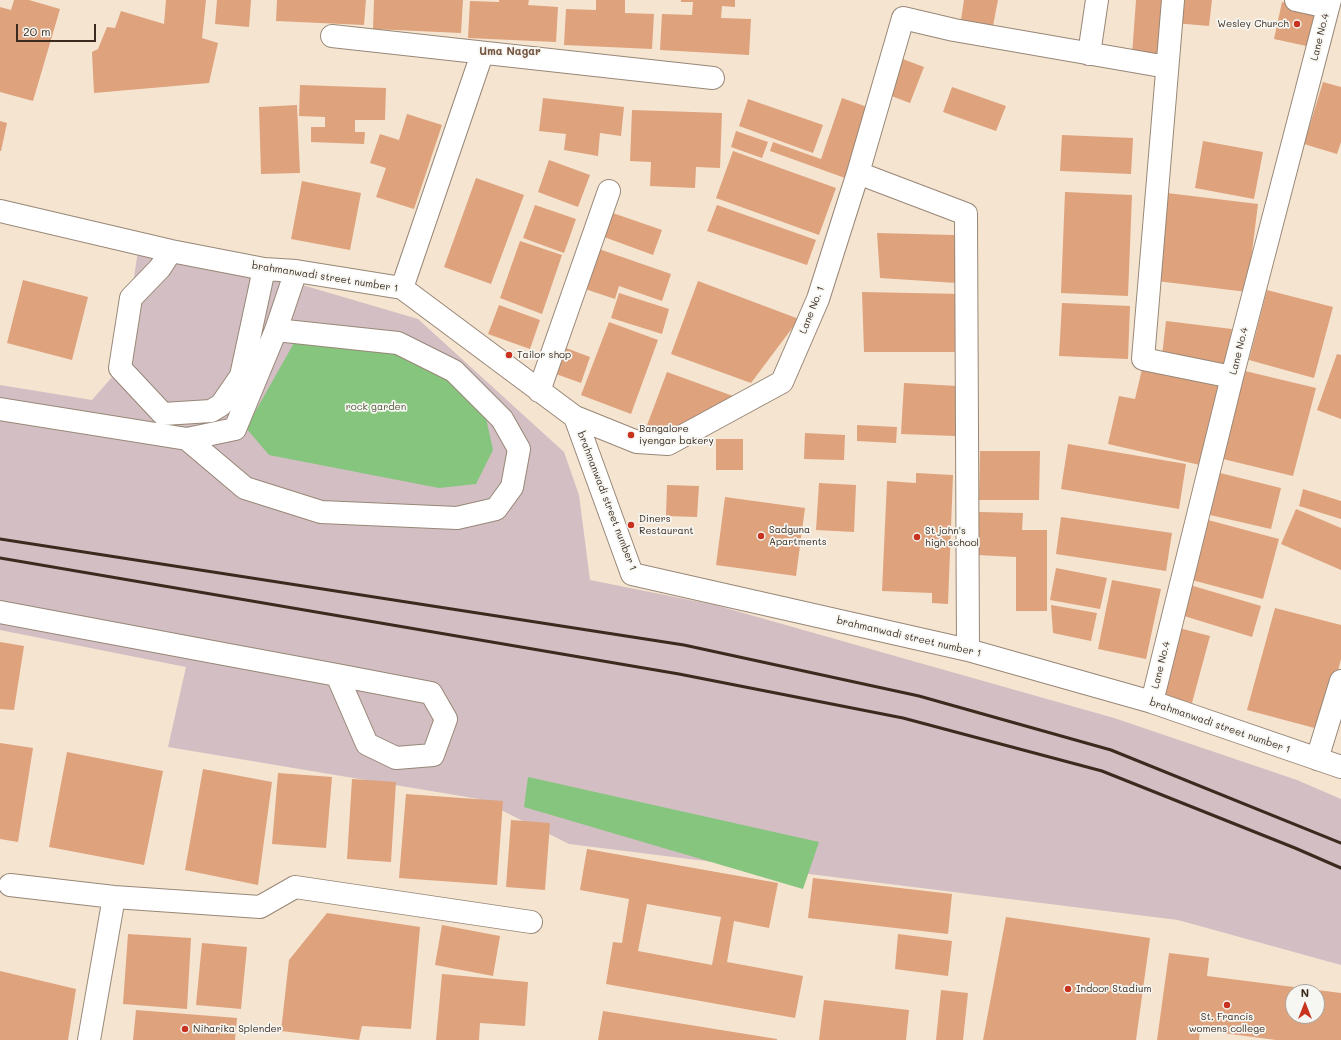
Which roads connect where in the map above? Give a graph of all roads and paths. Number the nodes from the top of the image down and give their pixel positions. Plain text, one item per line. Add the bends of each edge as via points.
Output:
1 (1097, 0) edge
2 (1173, 0) edge
3 (1296, 0) edge
4 (1329, 3) edge
5 (332, 36) dead end
6 (482, 54) junction
7 (1089, 54) junction
8 (1168, 68) junction
9 (713, 78) dead end
10 (858, 173) junction
11 (609, 191) dead end
12 (0, 211) edge
13 (171, 251) junction
14 (264, 269) junction
15 (296, 271) junction
16 (402, 288) junction
17 (276, 330) junction
18 (1232, 377) junction
19 (539, 391) junction
20 (0, 409) edge
21 (575, 417) junction
22 (187, 439) junction
23 (0, 612) edge
24 (968, 650) junction
25 (337, 675) junction
26 (1341, 681) edge
27 (1152, 702) junction
28 (1317, 759) junction
29 (1341, 767) edge
30 (10, 885) dead end
31 (114, 897) junction
32 (531, 922) dead end
33 (89, 1040) edge

1 - 7 street
2 - 8 street
3 - 4 street
4 - 18 street, Lane No.4
5 - 6 street
6 - 9 street
6 - 16 street
7 - 8 street
7 - 10 street, Lane No. 1 via 954,30 903,18
8 - 18 street via 1143,359
10 - 21 street, Lane No. 1 via 818,299 782,382 668,444 637,442
10 - 24 street via 966,214
11 - 19 street
12 - 13 street, brahmanwadi street number 1
13 - 14 street, brahmanwadi street number 1
13 - 14 street via 160,268 131,298 120,368 163,414 211,411 221,405 241,376
14 - 15 street, brahmanwadi street number 1
15 - 16 street, brahmanwadi street number 1
15 - 17 street
16 - 19 street, brahmanwadi street number 1
17 - 22 street via 236,429
17 - 22 street via 398,343 454,370 502,419 519,449 512,487 496,509 457,518 321,512 245,488
18 - 27 street, Lane No.4
19 - 21 street, brahmanwadi street number 1
20 - 22 street
21 - 24 street, brahmanwadi street number 1 via 632,574
23 - 25 street
24 - 27 street, brahmanwadi street number 1
25 - 25 street via 431,693 446,719 433,755 396,758 367,744
26 - 28 street
27 - 28 street, brahmanwadi street number 1
28 - 29 street, brahmanwadi street number 1
30 - 31 street
31 - 32 street via 260,907 295,887
31 - 33 street

